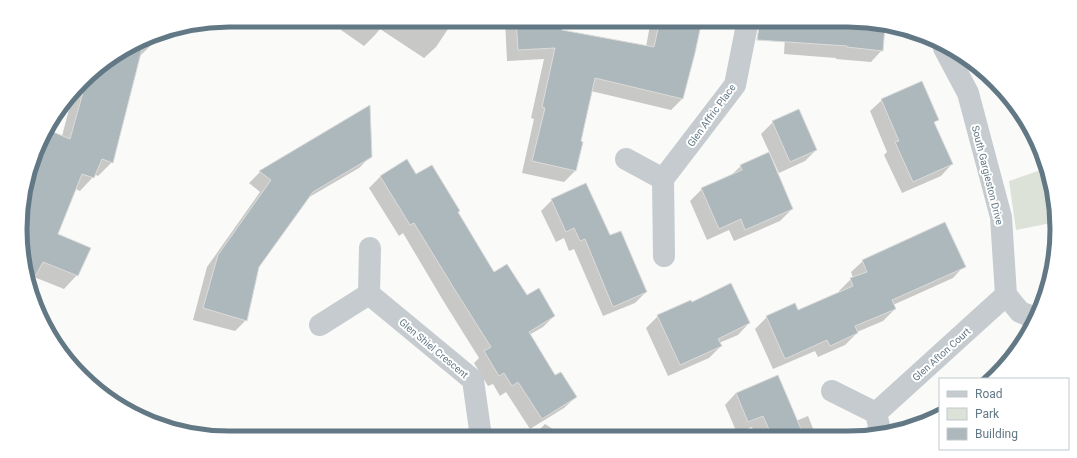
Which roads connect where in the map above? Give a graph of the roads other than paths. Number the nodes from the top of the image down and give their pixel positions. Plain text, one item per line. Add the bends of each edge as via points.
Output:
1 (747, 27) edge
2 (947, 53) edge
3 (626, 159) dead end
4 (663, 179) junction
5 (370, 248) dead end
6 (664, 256) dead end
7 (369, 294) junction
8 (1006, 295) junction
9 (1030, 316) edge
10 (320, 325) dead end
11 (832, 391) dead end
12 (876, 413) junction
13 (879, 428) edge
14 (480, 431) edge

1 - 4 street, Glen Affric Place via 735,85
2 - 8 street, South Gargieston Drive via 968,93 1001,217
3 - 4 street
4 - 6 street
5 - 7 street
7 - 10 street
7 - 14 street, Glen Shiel Crescent via 473,380
8 - 9 street via 1020,312
8 - 12 street, Glen Afton Court
11 - 12 street
12 - 13 street

